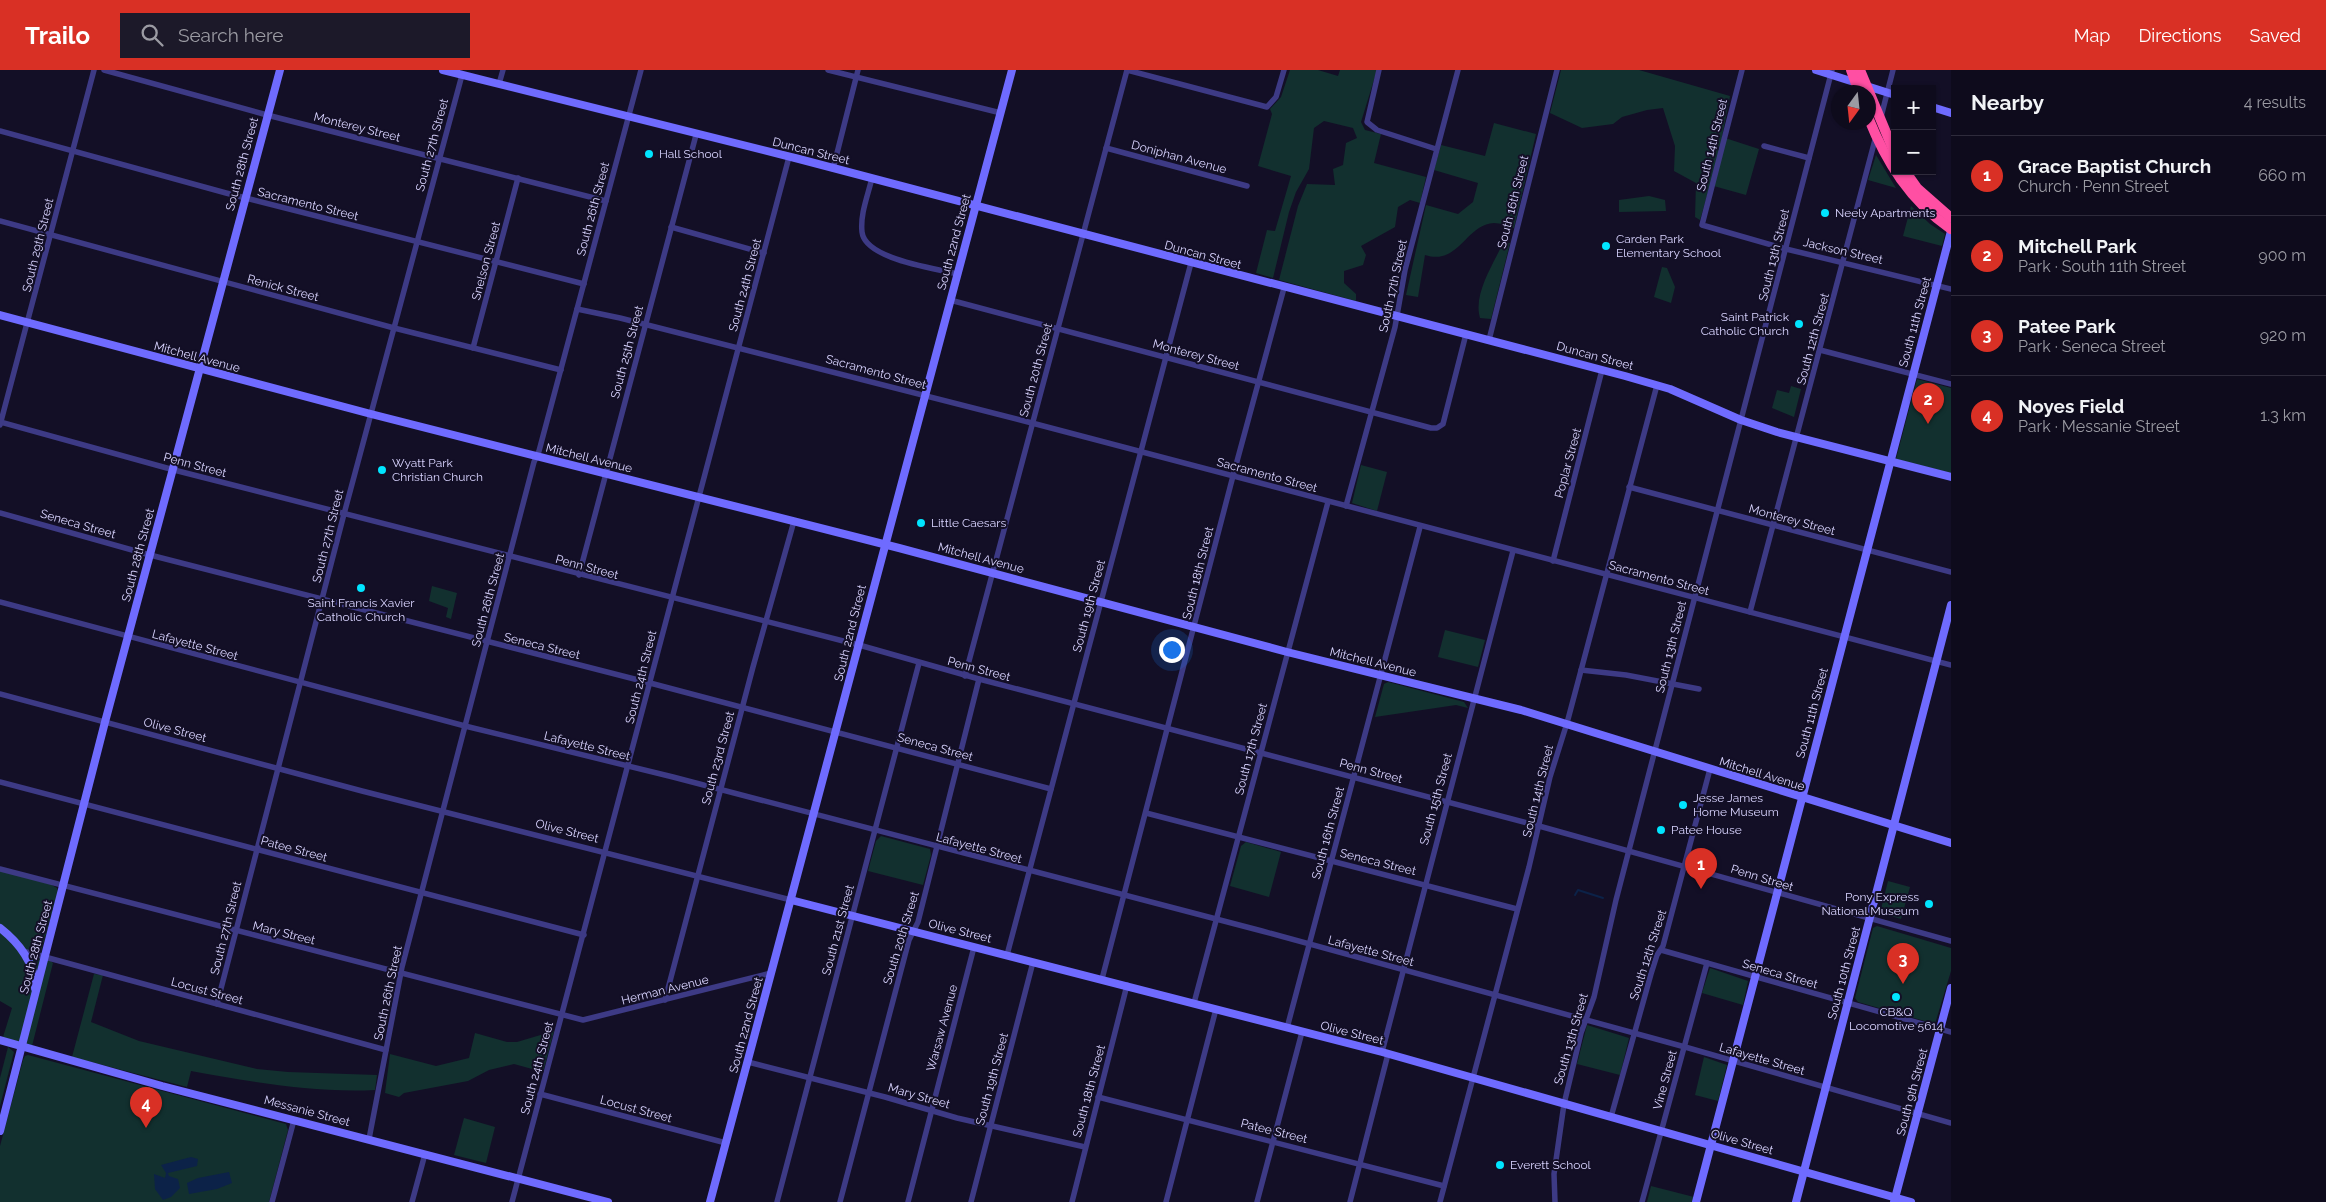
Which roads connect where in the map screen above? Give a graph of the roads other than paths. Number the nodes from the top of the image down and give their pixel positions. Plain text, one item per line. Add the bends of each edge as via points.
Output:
1 (94, 70) edge
2 (104, 70) edge
3 (280, 70) edge
4 (444, 70) edge
5 (503, 70) edge
6 (641, 70) edge
7 (828, 70) edge
8 (858, 70) edge
9 (1012, 70) edge
10 (1127, 70) edge
11 (1284, 70) edge
12 (1379, 70) edge
13 (1458, 70) edge
14 (1557, 70) edge
15 (1742, 70) edge
16 (1816, 70) edge
17 (1851, 70) edge
18 (1860, 70) edge
19 (1893, 70) edge
20 (1831, 72) edge
21 (462, 75) junction
22 (856, 77) junction
23 (499, 84) junction
24 (1856, 85) edge
25 (1892, 85) edge
26 (1891, 94) edge
27 (1936, 108) edge
28 (1001, 113) junction
29 (1951, 113) edge
30 (267, 115) junction
31 (628, 118) junction
32 (1874, 130) edge
33 (0, 131) edge
34 (696, 135) junction
35 (1891, 144) edge
36 (1764, 146) dead end
37 (1106, 148) junction
38 (1436, 149) junction
39 (72, 151) junction
40 (789, 157) junction
41 (439, 158) junction
42 (1809, 158) junction
43 (833, 169) junction
44 (1908, 175) edge
45 (518, 178) junction
46 (872, 178) junction
47 (1247, 186) dead end
48 (244, 198) junction
49 (606, 201) junction
50 (976, 205) junction
51 (1951, 218) edge
52 (0, 221) edge
53 (1702, 225) joint
54 (671, 227) junction
55 (1951, 230) edge
56 (1082, 234) junction
57 (50, 235) junction
58 (416, 241) junction
59 (1786, 249) junction
60 (764, 253) junction
61 (495, 262) junction
62 (1843, 262) junction
63 (1191, 263) junction
64 (957, 274) junction
65 (222, 282) junction
66 (584, 284) junction
67 (1937, 285) junction
68 (1284, 288) junction
69 (1951, 289) edge
70 (950, 300) junction
71 (577, 309) junction
72 (0, 315) edge
73 (1397, 316) junction
74 (28, 323) junction
75 (645, 324) junction
76 (394, 328) junction
77 (1057, 328) junction
78 (1466, 334) junction
79 (1489, 340) junction
80 (474, 348) junction
81 (738, 348) junction
82 (1820, 350) junction
83 (1165, 357) junction
84 (200, 370) junction
85 (561, 370) junction
86 (1602, 370) junction
87 (1913, 374) junction
88 (1258, 382) junction
89 (1951, 384) edge
90 (1657, 385) junction
91 (924, 395) junction
92 (1370, 412) junction
93 (371, 414) junction
94 (1741, 420) junction
95 (0, 423) edge
96 (1032, 423) junction
97 (1797, 437) junction
98 (1140, 452) junction
99 (537, 456) junction
100 (1890, 461) junction
101 (174, 470) junction
102 (606, 474) junction
103 (1233, 476) junction
104 (1951, 478) edge
105 (1628, 487) junction
106 (698, 497) junction
107 (1328, 502) junction
108 (1346, 506) junction
109 (1717, 510) junction
110 (0, 513) edge
111 (344, 514) junction
112 (794, 522) junction
113 (1420, 526) junction
114 (1774, 526) junction
115 (885, 544) junction
116 (1867, 550) junction
117 (1513, 551) junction
118 (150, 555) junction
119 (510, 557) junction
120 (1553, 561) junction
121 (991, 572) junction
122 (1951, 572) edge
123 (1605, 574) junction
124 (579, 575) junction
125 (1694, 598) junction
126 (671, 599) junction
127 (323, 600) junction
128 (0, 602) edge
129 (1101, 602) junction
130 (1951, 606) edge
131 (1750, 612) junction
132 (766, 621) junction
133 (1195, 628) junction
134 (128, 637) junction
135 (1844, 637) junction
136 (487, 642) junction
137 (859, 645) junction
138 (1287, 652) junction
139 (1937, 662) junction
140 (919, 663) junction
141 (1951, 665) edge
142 (1581, 670) junction
143 (965, 676) junction
144 (1379, 676) junction
145 (979, 679) junction
146 (301, 682) junction
147 (650, 683) junction
148 (1672, 683) junction
149 (1699, 689) dead end
150 (0, 694) edge
151 (1473, 698) junction
152 (1073, 704) junction
153 (742, 707) junction
154 (105, 722) junction
155 (1567, 723) junction
156 (465, 726) junction
157 (1167, 728) junction
158 (836, 732) junction
159 (896, 747) junction
160 (1655, 751) junction
161 (1260, 752) junction
162 (958, 764) junction
163 (628, 766) junction
164 (278, 768) junction
165 (1710, 769) junction
166 (1353, 776) junction
167 (0, 782) edge
168 (1051, 789) junction
169 (720, 790) junction
170 (1802, 798) junction
171 (1446, 802) junction
172 (84, 806) junction
173 (442, 811) junction
174 (1146, 813) junction
175 (814, 815) junction
176 (1539, 826) junction
177 (1894, 826) junction
178 (876, 831) junction
179 (1238, 836) junction
180 (1951, 843) edge
181 (936, 847) junction
182 (257, 850) junction
183 (1630, 850) junction
184 (606, 852) junction
185 (1331, 861) junction
186 (1685, 866) junction
187 (0, 869) edge
188 (1030, 871) junction
189 (697, 875) junction
190 (1424, 884) junction
191 (64, 886) junction
192 (420, 894) junction
193 (1777, 894) junction
194 (1124, 895) junction
195 (791, 900) junction
196 (1517, 909) junction
197 (852, 916) junction
198 (1217, 919) junction
199 (1869, 919) junction
200 (0, 928) edge
201 (235, 931) junction
202 (914, 932) junction
203 (584, 935) junction
204 (1951, 941) edge
205 (1309, 945) junction
206 (974, 947) junction
207 (1661, 950) junction
208 (23, 952) junction
209 (1007, 955) junction
210 (45, 958) junction
211 (1033, 962) junction
212 (1707, 963) junction
213 (1402, 969) junction
214 (401, 973) junction
215 (771, 973) junction
216 (1755, 978) junction
217 (1102, 979) junction
218 (1127, 986) junction
219 (1951, 988) edge
220 (1495, 994) junction
221 (35, 995) junction
222 (665, 1000) junction
223 (1194, 1002) junction
224 (1847, 1003) junction
225 (217, 1004) junction
226 (1216, 1009) junction
227 (562, 1016) junction
228 (1586, 1020) junction
229 (1287, 1028) junction
230 (1940, 1029) junction
231 (1302, 1032) junction
232 (1951, 1032) edge
233 (1635, 1033) junction
234 (0, 1040) edge
235 (21, 1047) junction
236 (1685, 1047) junction
237 (386, 1050) junction
238 (1385, 1053) junction
239 (1733, 1061) junction
240 (748, 1062) junction
241 (811, 1078) junction
242 (1472, 1078) junction
243 (1826, 1089) junction
244 (869, 1093) junction
245 (540, 1094) junction
246 (1098, 1097) junction
247 (1564, 1104) junction
248 (931, 1110) junction
249 (1918, 1114) junction
250 (1611, 1117) junction
251 (294, 1120) junction
252 (1188, 1120) junction
253 (1951, 1123) edge
254 (990, 1126) junction
255 (0, 1131) edge
256 (1662, 1131) junction
257 (369, 1139) junction
258 (1273, 1142) junction
259 (726, 1143) junction
260 (1711, 1144) junction
261 (1085, 1148) junction
262 (425, 1154) junction
263 (1360, 1164) junction
264 (1804, 1171) junction
265 (518, 1179) junction
266 (1444, 1186) junction
267 (1895, 1200) edge
268 (272, 1202) edge
269 (412, 1202) edge
270 (512, 1202) edge
271 (608, 1202) edge
272 (710, 1202) edge
273 (777, 1202) edge
274 (840, 1202) edge
275 (908, 1202) edge
276 (971, 1202) edge
277 (1072, 1202) edge
278 (1166, 1202) edge
279 (1258, 1202) edge
280 (1350, 1202) edge
281 (1440, 1202) edge
282 (1555, 1202) edge
283 (1642, 1202) edge
284 (1696, 1202) edge
285 (1796, 1202) edge
286 (1911, 1202) edge

1 - 39 street, South 29th Street
2 - 30 street, Monterey Street
3 - 30 street, South 28th Street
4 - 21 street, Duncan Street
5 - 23 street
6 - 31 street, South 26th Street
7 - 22 street
8 - 22 street
9 - 28 street, South 22nd Street
10 - 11 street via 1267,107 1276,97
10 - 37 street, South 20th Street
12 - 38 street via 1366,122 1377,130
13 - 38 street, South 17th Street
14 - 79 street, South 16th Street
15 - 53 street, South 14th Street
16 - 20 street
17 - 24 highway, bridge
18 - 35 highway, bridge
19 - 25 street, South 12th Street
20 - 26 street
20 - 42 street, South 13th Street
21 - 23 street, Duncan Street
21 - 41 street, South 27th Street
22 - 28 street
22 - 43 street
23 - 31 street, Duncan Street
26 - 62 street, South 12th Street
27 - 29 street
28 - 50 street, South 22nd Street
30 - 41 street, Monterey Street
30 - 48 street, South 28th Street
31 - 34 street, Duncan Street
31 - 49 street, South 26th Street
32 - 55 highway, bridge via 1898,177 1927,210
33 - 39 street, Sacramento Street
34 - 40 street, Duncan Street
34 - 54 street, South 25th Street
36 - 42 street
37 - 47 street, Doniphan Avenue
37 - 56 street, South 20th Street
38 - 73 street, South 17th Street via 1405,270
39 - 48 street, Sacramento Street
39 - 57 street, South 29th Street
40 - 43 street, Duncan Street
40 - 60 street, South 24th Street
41 - 45 street, Monterey Street
41 - 58 street, South 27th Street
42 - 59 street, South 13th Street
43 - 46 street, Duncan Street
44 - 51 highway via 1917,188
45 - 49 street, Monterey Street
45 - 61 street, Snelson Street
46 - 50 street, Duncan Street
46 - 64 street via 862,231 870,247 882,255
48 - 58 street, Sacramento Street
48 - 65 street, South 28th Street
49 - 66 street, South 26th Street
50 - 56 street, Duncan Street
50 - 64 street, South 22nd Street
52 - 57 street, Renick Street
53 - 59 street, Jackson Street
54 - 60 street
54 - 75 street, South 25th Street
55 - 67 street, South 11th Street
56 - 63 street, Duncan Street
56 - 77 street, South 20th Street
57 - 65 street, Renick Street
57 - 74 street, South 29th Street
58 - 61 street, Sacramento Street
58 - 76 street, South 27th Street
59 - 62 street, Jackson Street
59 - 94 street, South 13th Street
60 - 81 street, South 24th Street
61 - 66 street, Sacramento Street
61 - 80 street, Snelson Street
62 - 67 street, Jackson Street
62 - 82 street, South 12th Street
63 - 68 street, Duncan Street
63 - 83 street, South 19th Street
64 - 70 street, South 22nd Street
65 - 76 street, Renick Street
65 - 84 street, South 28th Street
66 - 71 street, South 26th Street
67 - 69 street, Jackson Street
67 - 87 street, South 11th Street
68 - 73 street, Duncan Street
68 - 88 street, South 18th Street
70 - 77 street, Monterey Street
70 - 91 street, South 22nd Street
71 - 75 street, Sacramento Street
71 - 85 street, South 26th Street
72 - 74 street, Mitchell Avenue
73 - 78 street, Duncan Street
73 - 92 street, South 17th Street
74 - 84 street, Mitchell Avenue
74 - 95 street, South 29th Street
75 - 81 street, Sacramento Street
75 - 102 street, South 25th Street
76 - 80 street, Renick Street
76 - 93 street, South 27th Street
77 - 83 street, Monterey Street
77 - 96 street, South 20th Street
78 - 79 street, Duncan Street
78 - 92 street, Monterey Street via 1443,424 1437,428
79 - 86 street, Duncan Street
80 - 85 street, Renick Street
81 - 91 street, Sacramento Street
81 - 106 street, South 24th Street
82 - 87 street
82 - 97 street, South 12th Street
83 - 88 street, Monterey Street
83 - 98 street, South 19th Street
84 - 93 street, Mitchell Avenue
84 - 101 street, South 28th Street
85 - 99 street, South 26th Street
86 - 90 street, Duncan Street
86 - 120 street, Poplar Street
87 - 89 street
87 - 100 street, South 11th Street
88 - 92 street, Monterey Street
88 - 103 street, South 18th Street
90 - 94 street, Duncan Street
90 - 105 street, South 14th Street
91 - 96 street, Sacramento Street
91 - 115 street, South 22nd Street
92 - 108 street, South 17th Street
93 - 99 street, Mitchell Avenue
93 - 111 street, South 27th Street
94 - 97 street, Duncan Street
94 - 109 street, South 13th Street
95 - 101 street, Penn Street
96 - 98 street, Sacramento Street
96 - 121 street, South 20th Street
97 - 100 street, Duncan Street
97 - 114 street, South 12th Street
98 - 103 street, Sacramento Street
98 - 129 street, South 19th Street
99 - 102 street, Mitchell Avenue
99 - 119 street, South 26th Street
100 - 104 street, Duncan Street
100 - 116 street, South 11th Street
101 - 111 street, Penn Street
101 - 118 street, South 28th Street
102 - 106 street, Mitchell Avenue
102 - 124 street, South 25th Street
103 - 107 street, Sacramento Street
103 - 133 street, South 18th Street
105 - 109 street, Monterey Street
105 - 123 street, South 14th Street
106 - 112 street, Mitchell Avenue
106 - 126 street, South 24th Street
107 - 108 street, Sacramento Street
107 - 138 street, South 17th Street
108 - 113 street, Sacramento Street
109 - 114 street, Monterey Street
109 - 125 street, South 13th Street
110 - 118 street, Seneca Street
111 - 119 street, Penn Street
111 - 127 street, South 27th Street
112 - 115 street, Mitchell Avenue
112 - 132 street, South 23rd Street
113 - 117 street, Sacramento Street
113 - 144 street, South 16th Street
114 - 116 street, Monterey Street
114 - 131 street, South 12th Street
115 - 121 street, Mitchell Avenue
115 - 137 street, South 22nd Street
116 - 122 street, Monterey Street
116 - 135 street, South 11th Street
117 - 120 street, Sacramento Street
117 - 151 street, South 15th Street
118 - 127 street, Seneca Street
118 - 134 street, South 28th Street
119 - 124 street, Penn Street
119 - 136 street, South 26th Street
120 - 123 street, Sacramento Street
121 - 129 street, Mitchell Avenue
121 - 143 street, South 20th Street
123 - 125 street, Sacramento Street
123 - 142 street, South 14th Street
124 - 126 street, Penn Street
125 - 131 street, Sacramento Street
125 - 148 street, South 13th Street
126 - 132 street, Penn Street
126 - 147 street, South 24th Street
127 - 136 street, Seneca Street
127 - 146 street, South 27th Street
128 - 134 street, Lafayette Street
129 - 133 street, Mitchell Avenue
129 - 152 street, South 19th Street
130 - 139 street, South 10th Street
131 - 135 street, Sacramento Street
132 - 137 street, Penn Street
132 - 153 street, South 23rd Street
133 - 138 street, Mitchell Avenue
133 - 157 street, South 18th Street
134 - 146 street, Lafayette Street
134 - 154 street, South 28th Street
135 - 139 street, Sacramento Street
135 - 170 street, South 11th Street
136 - 147 street, Seneca Street
136 - 156 street, South 26th Street
137 - 140 street, Penn Street
137 - 158 street, South 22nd Street
138 - 144 street, Mitchell Avenue
138 - 161 street, South 17th Street
139 - 141 street, Sacramento Street
139 - 177 street, South 10th Street
140 - 143 street, Penn Street
140 - 159 street, South 21st Street
142 - 148 street
142 - 155 street, South 14th Street
143 - 145 street, Penn Street
144 - 151 street, Mitchell Avenue
144 - 166 street, South 16th Street
145 - 152 street, Penn Street
145 - 162 street, South 20th Street
146 - 156 street, Lafayette Street
146 - 164 street, South 27th Street
147 - 153 street, Seneca Street
147 - 163 street, South 24th Street
148 - 149 street
148 - 160 street, South 13th Street
150 - 154 street, Olive Street
151 - 155 street, Mitchell Avenue
151 - 171 street, South 15th Street
152 - 157 street, Penn Street
152 - 168 street, South 19th Street
153 - 158 street, Seneca Street
153 - 169 street, South 23rd Street
154 - 164 street, Olive Street
154 - 172 street, South 28th Street
155 - 160 street, Mitchell Avenue
155 - 176 street, South 14th Street
156 - 163 street, Lafayette Street
156 - 173 street, South 26th Street
157 - 161 street, Penn Street
157 - 174 street, South 18th Street
158 - 159 street, Seneca Street
158 - 175 street, South 22nd Street
159 - 162 street, Seneca Street
159 - 178 street, South 21st Street
160 - 165 street, Mitchell Avenue
160 - 183 street, South 13th Street
161 - 166 street, Penn Street
161 - 179 street, South 17th Street
162 - 168 street, Seneca Street
162 - 181 street, South 20th Street
163 - 169 street, Lafayette Street
163 - 184 street, South 24th Street
164 - 173 street, Olive Street
164 - 182 street, South 27th Street
165 - 170 street, Mitchell Avenue
165 - 186 street, South 12th Street
166 - 171 street, Penn Street
166 - 185 street, South 16th Street
167 - 172 street, Patee Street
168 - 188 street, South 19th Street
169 - 175 street, Lafayette Street
169 - 189 street, South 23rd Street
170 - 177 street, Mitchell Avenue
170 - 193 street, South 11th Street
171 - 176 street, Penn Street
171 - 190 street, South 15th Street
172 - 182 street, Patee Street
172 - 191 street, South 28th Street
173 - 184 street, Olive Street
173 - 192 street, South 26th Street
174 - 179 street, Seneca Street
174 - 194 street, South 18th Street
175 - 178 street, Lafayette Street
175 - 195 street, South 22nd Street
176 - 183 street, Penn Street
176 - 196 street, South 14th Street
177 - 180 street, Mitchell Avenue
177 - 199 street, South 10th Street
178 - 181 street, Lafayette Street
178 - 197 street, South 21st Street
179 - 185 street, Seneca Street
179 - 198 street, South 17th Street
181 - 188 street, Lafayette Street
181 - 202 street, South 20th Street
182 - 192 street, Patee Street
182 - 201 street, South 27th Street
183 - 186 street, Penn Street
183 - 228 street, South 13th Street
184 - 189 street, Olive Street
184 - 203 street, South 24th Street
185 - 190 street, Seneca Street
185 - 205 street, South 16th Street
186 - 193 street, Penn Street
186 - 207 street, South 12th Street
187 - 191 street, Mary Street
188 - 194 street, Lafayette Street
188 - 209 street, South 19th Street
189 - 195 street, Olive Street
189 - 222 street, South 23rd Street
190 - 196 street, Seneca Street
190 - 213 street, South 15th Street
191 - 201 street, Mary Street
191 - 210 street, South 28th Street
192 - 203 street, Patee Street
192 - 214 street, South 26th Street
193 - 199 street, Penn Street
193 - 216 street, South 11th Street
194 - 198 street, Lafayette Street
194 - 217 street, South 18th Street
195 - 197 street, Olive Street
195 - 215 street, South 22nd Street
196 - 220 street, South 14th Street
197 - 202 street, Olive Street
197 - 241 street, South 21st Street
198 - 205 street, Lafayette Street
198 - 223 street, South 17th Street
199 - 204 street, Penn Street
199 - 224 street, South 10th Street
200 - 208 street
201 - 214 street, Mary Street
201 - 225 street, South 27th Street
202 - 206 street, Olive Street
202 - 244 street, South 20th Street via 909,940
203 - 227 street, South 24th Street
205 - 213 street, Lafayette Street
205 - 229 street, South 16th Street
206 - 209 street, Olive Street
206 - 248 street, Warsaw Avenue
207 - 212 street, Seneca Street
207 - 233 street, South 12th Street
208 - 210 street, Locust Street
208 - 221 street via 36,983
209 - 211 street, Olive Street
210 - 221 street, South 28th Street
210 - 225 street, Locust Street
211 - 217 street, Olive Street
211 - 254 street, South 19th Street
212 - 216 street, Seneca Street
212 - 236 street, Vine Street
213 - 220 street, Lafayette Street
213 - 238 street, South 15th Street
214 - 227 street, Mary Street
214 - 237 street, South 26th Street
215 - 222 street, Herman Avenue
215 - 240 street, South 22nd Street
216 - 224 street, Seneca Street
216 - 239 street, South 11th Street
217 - 218 street, Olive Street
218 - 223 street, Olive Street
218 - 246 street, South 18th Street
219 - 230 street, South 9th Street
220 - 228 street, Lafayette Street
220 - 242 street, South 14th Street
221 - 235 street, South 28th Street
222 - 227 street, Herman Avenue via 588,1020
223 - 226 street, Olive Street
224 - 230 street, Seneca Street
224 - 243 street, South 10th Street
225 - 237 street, Locust Street
226 - 229 street, Olive Street
226 - 252 street
227 - 245 street, South 24th Street
228 - 233 street, Lafayette Street
228 - 247 street, South 13th Street
229 - 231 street, Olive Street
230 - 232 street, Seneca Street
230 - 249 street, South 9th Street
231 - 238 street, Olive Street
231 - 258 street
233 - 236 street, Lafayette Street
233 - 250 street, South 12th Street
234 - 235 street, Messanie Street
235 - 251 street, Messanie Street
235 - 255 street, South 28th Street
236 - 239 street, Lafayette Street
236 - 256 street, Vine Street
237 - 257 street, South 26th Street
238 - 242 street, Olive Street
238 - 263 street, South 15th Street
239 - 243 street, Lafayette Street
239 - 260 street, South 11th Street
240 - 241 street, Mary Street
240 - 259 street, South 22nd Street
241 - 244 street, Mary Street
241 - 273 street, South 21st Street
242 - 247 street, Olive Street
242 - 266 street, South 14th Street
243 - 249 street, Lafayette Street
243 - 264 street, South 10th Street
244 - 248 street, Mary Street
244 - 274 street, South 20th Street
245 - 259 street, Locust Street
245 - 265 street, South 24th Street
246 - 252 street, Patee Street
246 - 261 street, South 18th Street
247 - 250 street, Olive Street
247 - 282 street, South 13th Street via 1554,1174
248 - 254 street, Mary Street
248 - 275 street, Warsaw Avenue
249 - 253 street, Lafayette Street
249 - 267 street, South 9th Street
250 - 256 street, Olive Street
251 - 257 street, Messanie Street
251 - 268 street
252 - 258 street, Patee Street
252 - 278 street
254 - 261 street, Mary Street
254 - 276 street, South 19th Street
256 - 260 street, Olive Street
256 - 283 street, Vine Street
257 - 262 street, Messanie Street
258 - 263 street, Patee Street
258 - 279 street
259 - 272 street, South 22nd Street
260 - 264 street, Olive Street
260 - 284 street, South 11th Street
261 - 277 street, South 18th Street
262 - 265 street, Messanie Street
262 - 269 street
263 - 266 street, Patee Street
263 - 280 street, South 15th Street
264 - 267 street, Olive Street
264 - 285 street, South 10th Street
265 - 270 street, South 24th Street
265 - 271 street, Messanie Street
266 - 281 street, South 14th Street
267 - 286 street, Olive Street

